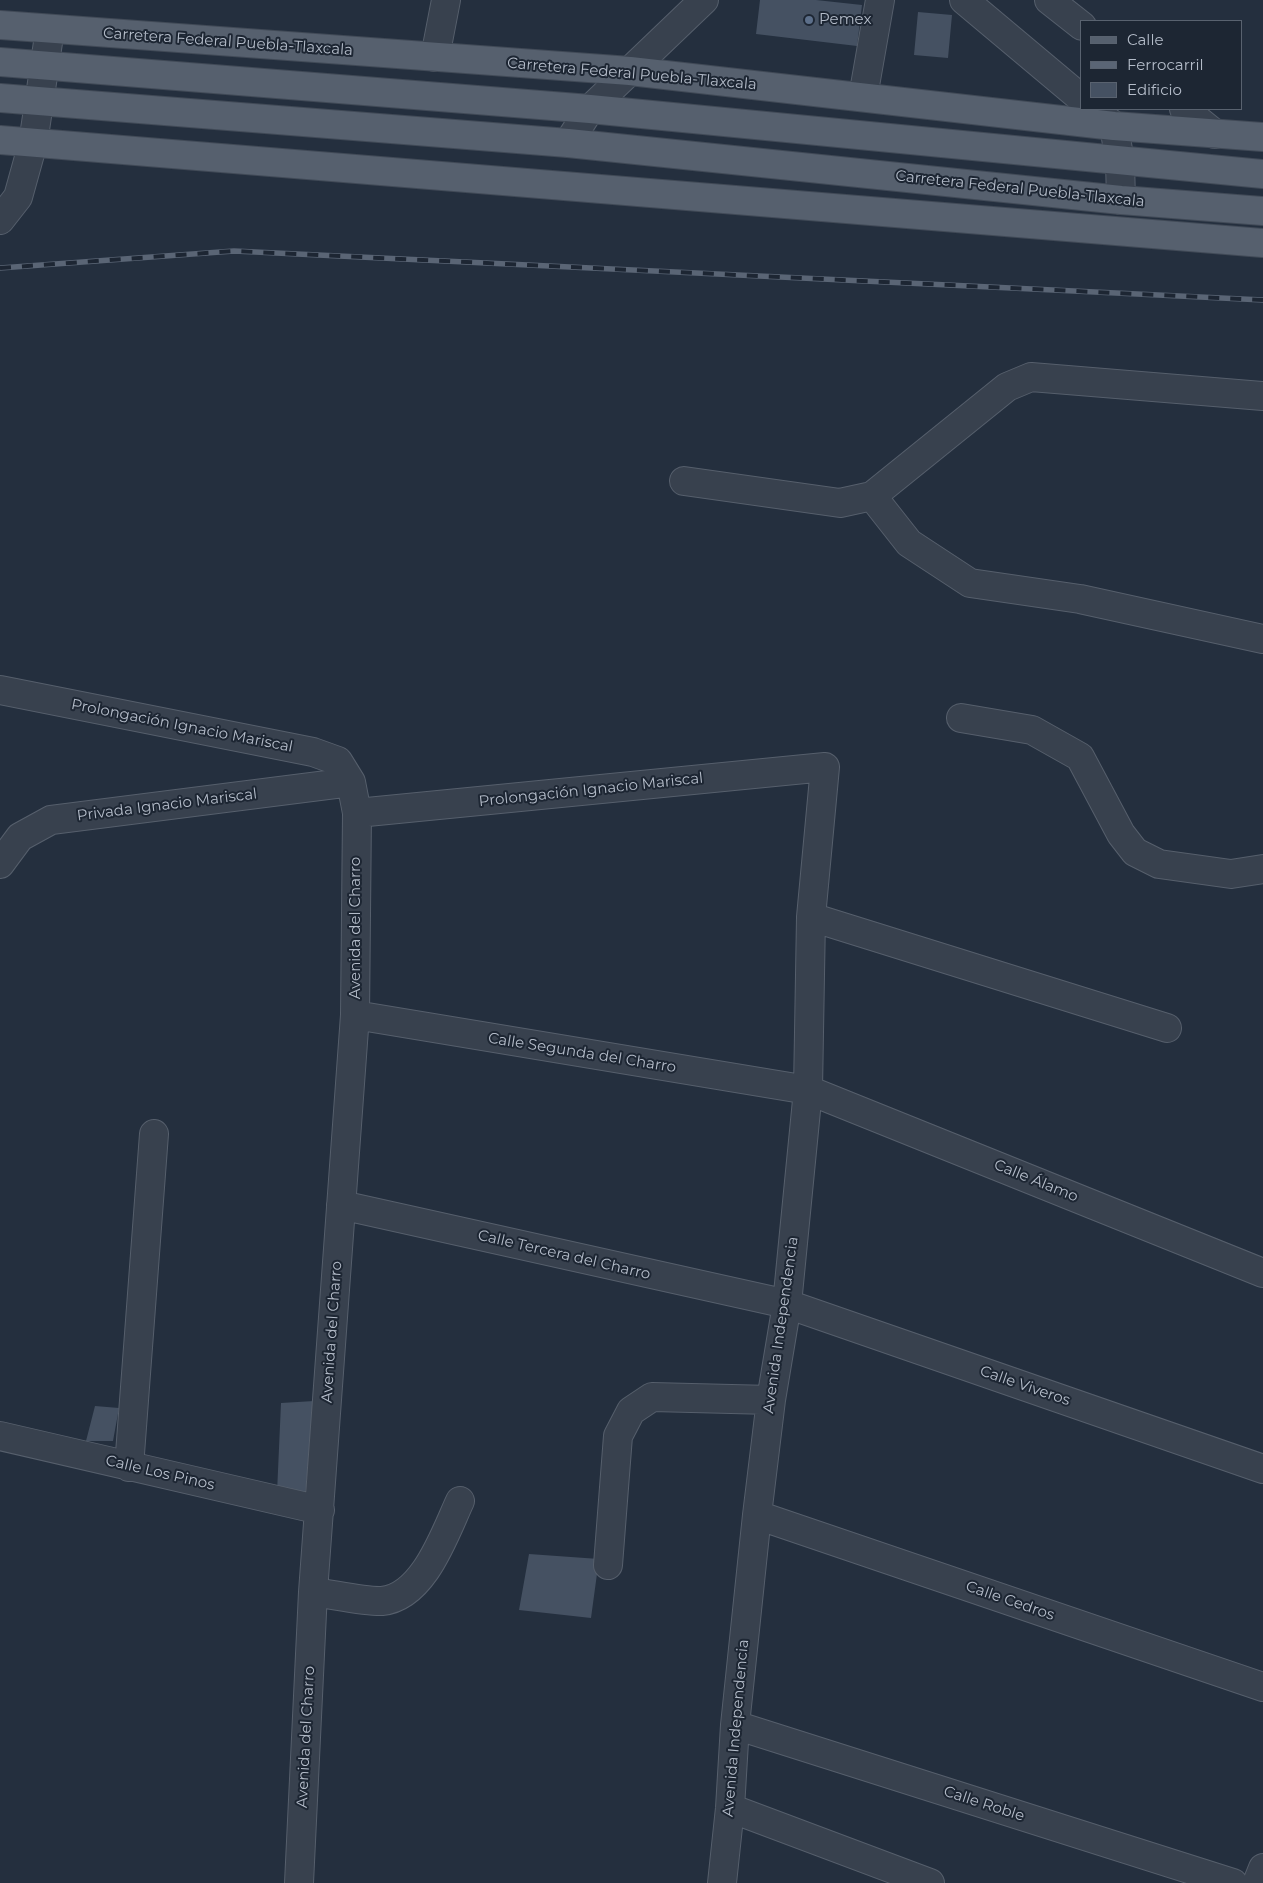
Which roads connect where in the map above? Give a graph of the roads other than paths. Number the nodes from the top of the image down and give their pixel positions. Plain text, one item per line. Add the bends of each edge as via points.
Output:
1 (446, 0) edge
2 (704, 0) edge
3 (880, 0) edge
4 (964, 0) edge
5 (1049, 0) edge
6 (1080, 24) edge
7 (0, 25) edge
8 (50, 29) junction
9 (435, 57) junction
10 (0, 62) edge
11 (45, 66) junction
12 (630, 71) junction
13 (863, 97) junction
14 (1080, 97) edge
15 (0, 98) edge
16 (39, 101) junction
17 (590, 109) junction
18 (1185, 110) edge
19 (1104, 117) edge
20 (1215, 134) junction
21 (1263, 137) edge
22 (0, 140) edge
23 (33, 143) junction
24 (568, 143) junction
25 (1120, 162) junction
26 (1263, 174) edge
27 (1121, 200) junction
28 (1263, 212) edge
29 (0, 220) edge
30 (1263, 243) edge
31 (1263, 396) edge
32 (684, 481) dead end
33 (872, 496) junction
34 (1263, 639) edge
35 (0, 690) edge
36 (961, 718) dead end
37 (825, 767) joint
38 (351, 782) junction
39 (356, 813) junction
40 (0, 864) edge
41 (1263, 868) edge
42 (811, 917) junction
43 (355, 1016) junction
44 (1167, 1028) dead end
45 (808, 1090) junction
46 (154, 1134) dead end
47 (341, 1205) junction
48 (1263, 1273) edge
49 (787, 1304) junction
50 (771, 1400) junction
51 (0, 1436) edge
52 (129, 1467) junction
53 (1263, 1468) edge
54 (460, 1501) dead end
55 (320, 1510) junction
56 (757, 1515) junction
57 (608, 1565) dead end
58 (313, 1592) junction
59 (1263, 1687) edge
60 (735, 1725) junction
61 (730, 1808) junction
62 (1263, 1868) edge
63 (299, 1883) edge
64 (722, 1883) edge
65 (930, 1883) edge
66 (1233, 1883) edge
67 (1257, 1883) edge

1 - 9 street
2 - 12 street
3 - 13 street
4 - 14 street
5 - 6 street
7 - 8 main road, Carretera Federal Puebla-Tlaxcala
8 - 9 main road, Carretera Federal Puebla-Tlaxcala
8 - 11 street
9 - 12 main road, Carretera Federal Puebla-Tlaxcala
10 - 11 main road
11 - 16 street
11 - 17 main road
12 - 13 main road, Carretera Federal Puebla-Tlaxcala
12 - 17 street
13 - 19 main road, Carretera Federal Puebla-Tlaxcala
15 - 16 main road, Carretera Federal Puebla-Tlaxcala
16 - 23 street
16 - 24 main road, Carretera Federal Puebla-Tlaxcala
17 - 24 street
17 - 25 main road
18 - 20 street
19 - 20 main road, Carretera Federal Puebla-Tlaxcala
19 - 25 street
20 - 21 main road, Carretera Federal Puebla-Tlaxcala
22 - 23 main road
23 - 29 street via 18,197
23 - 30 main road
24 - 27 main road, Carretera Federal Puebla-Tlaxcala
25 - 26 main road
25 - 27 street
27 - 28 main road, Carretera Federal Puebla-Tlaxcala
31 - 33 street via 1032,377 1007,387
32 - 33 street via 840,503
33 - 34 street via 909,543 970,583 1080,599
35 - 38 street, Prolongación Ignacio Mariscal via 314,752 338,761
36 - 41 street via 1032,730 1080,756 1121,834 1135,852 1160,864 1231,874
37 - 39 street, Prolongación Ignacio Mariscal
37 - 42 street, Avenida Independencia
38 - 39 street, Avenida del Charro
38 - 40 street, Privada Ignacio Mariscal via 51,820 20,837
39 - 43 street, Avenida del Charro
42 - 44 street
42 - 45 street, Avenida Independencia
43 - 45 street, Calle Segunda del Charro
43 - 47 street, Avenida del Charro
45 - 48 street, Calle Álamo
45 - 49 street, Avenida Independencia
46 - 52 street
47 - 49 street, Calle Tercera del Charro
47 - 55 street, Avenida del Charro
49 - 50 street, Avenida Independencia
49 - 53 street, Calle Viveros
50 - 56 street, Avenida Independencia
50 - 57 street via 652,1397 631,1411 618,1436
51 - 52 street, Calle Los Pinos
52 - 55 street, Calle Los Pinos
54 - 58 street via 425,1573 405,1592 383,1601
55 - 58 street, Avenida del Charro
56 - 59 street, Calle Cedros
56 - 60 street, Avenida Independencia
58 - 63 street, Avenida del Charro
60 - 61 street, Avenida Independencia
60 - 66 street, Calle Roble
61 - 64 street, Avenida Independencia
61 - 65 street
62 - 67 street

